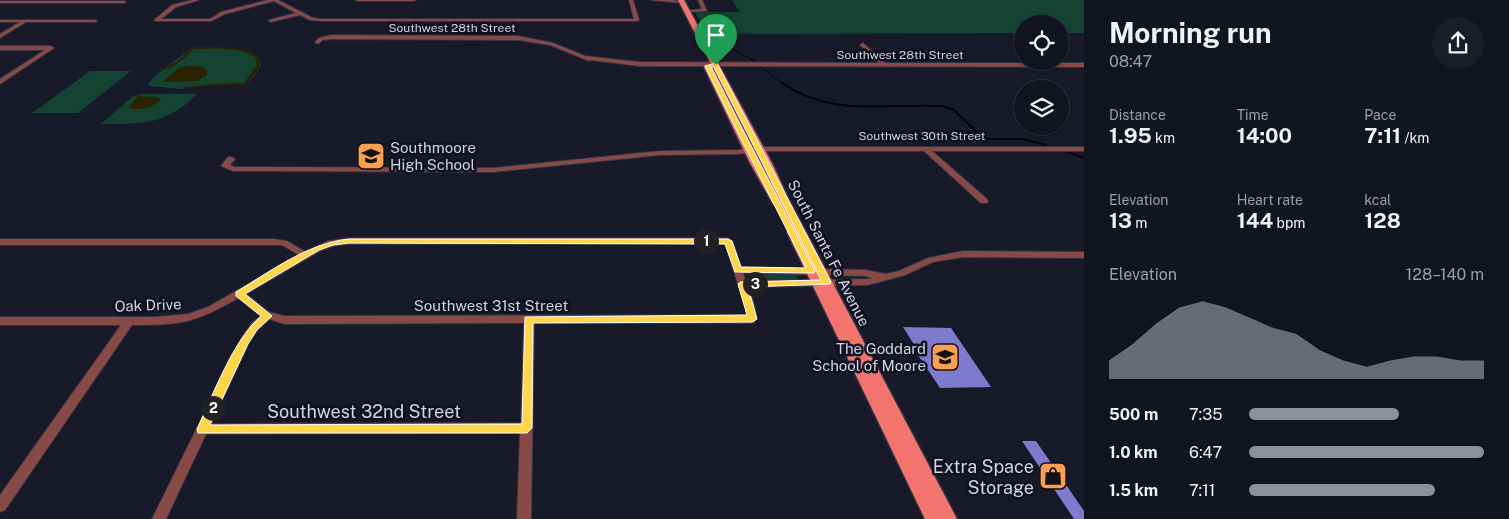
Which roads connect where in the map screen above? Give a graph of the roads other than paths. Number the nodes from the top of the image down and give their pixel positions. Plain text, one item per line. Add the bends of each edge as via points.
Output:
1 (197, 0) edge
2 (274, 0) edge
3 (358, 0) edge
4 (414, 0) edge
5 (631, 0) edge
6 (653, 0) edge
7 (700, 0) edge
8 (1, 1) edge
9 (124, 2) dead end
10 (680, 3) edge
11 (301, 13) junction
12 (0, 21) edge
13 (26, 21) junction
14 (95, 21) dead end
15 (271, 21) dead end
16 (0, 36) edge
17 (318, 42) dead end
18 (864, 45) dead end
19 (0, 48) edge
20 (584, 57) joint
21 (710, 65) junction
22 (884, 65) junction
23 (1084, 65) edge
24 (0, 76) edge
25 (9, 76) junction
26 (0, 82) edge
27 (926, 148) junction
28 (752, 149) junction
29 (1084, 149) edge
30 (231, 159) dead end
31 (450, 170) joint
32 (493, 170) joint
33 (984, 201) dead end
34 (0, 242) edge
35 (305, 255) junction
36 (1084, 255) edge
37 (738, 270) junction
38 (816, 271) junction
39 (888, 278) junction
40 (822, 283) junction
41 (743, 284) junction
42 (239, 294) junction
43 (267, 316) junction
44 (529, 320) junction
45 (0, 321) edge
46 (129, 321) junction
47 (527, 428) junction
48 (202, 429) junction
49 (0, 506) edge
50 (158, 519) edge
51 (524, 519) edge
52 (934, 519) edge
53 (949, 519) edge

1 - 2 street via 174,6 156,20 211,20 223,13
2 - 11 street
3 - 4 street
5 - 11 street via 637,20 326,20
6 - 10 street
7 - 10 street via 705,10
8 - 9 street
10 - 21 main road, South Santa Fe Avenue
11 - 15 street
12 - 13 street
13 - 14 street
13 - 16 street
17 - 20 street, Southwest 28th Street via 331,37 518,38 550,44
18 - 22 street
19 - 25 street via 51,48
20 - 21 street, Southwest 28th Street via 630,66
21 - 22 street, Southwest 28th Street
21 - 28 main road, South Santa Fe Avenue
22 - 23 street, Southwest 28th Street
24 - 25 street
25 - 26 street
27 - 28 street, Southwest 30th Street
27 - 29 street, Southwest 30th Street
27 - 33 street
28 - 32 street, Southwest 30th Street via 660,153
28 - 38 main road, South Santa Fe Avenue
30 - 31 street, Southwest 30th Street via 226,168
31 - 32 street, Southwest 30th Street
34 - 35 street via 274,242
35 - 37 street, Oak Drive via 331,243 349,241 728,241
35 - 42 street, Oak Drive
36 - 39 street via 963,254 931,260
37 - 38 street
37 - 41 street
38 - 39 street via 865,273
38 - 40 main road, South Santa Fe Avenue
39 - 40 street
40 - 41 street
40 - 52 main road, South Santa Fe Avenue
40 - 53 main road, South Santa Fe Avenue
41 - 44 street, Southwest 31st Street via 752,319
42 - 43 street, Southwest 31st Street
42 - 46 street, Oak Drive via 189,317
43 - 44 street, Southwest 31st Street via 291,321
43 - 48 street via 244,343
44 - 47 street
45 - 46 street, Oak Drive
46 - 49 street
47 - 48 street, Southwest 32nd Street
47 - 51 street
48 - 50 street

